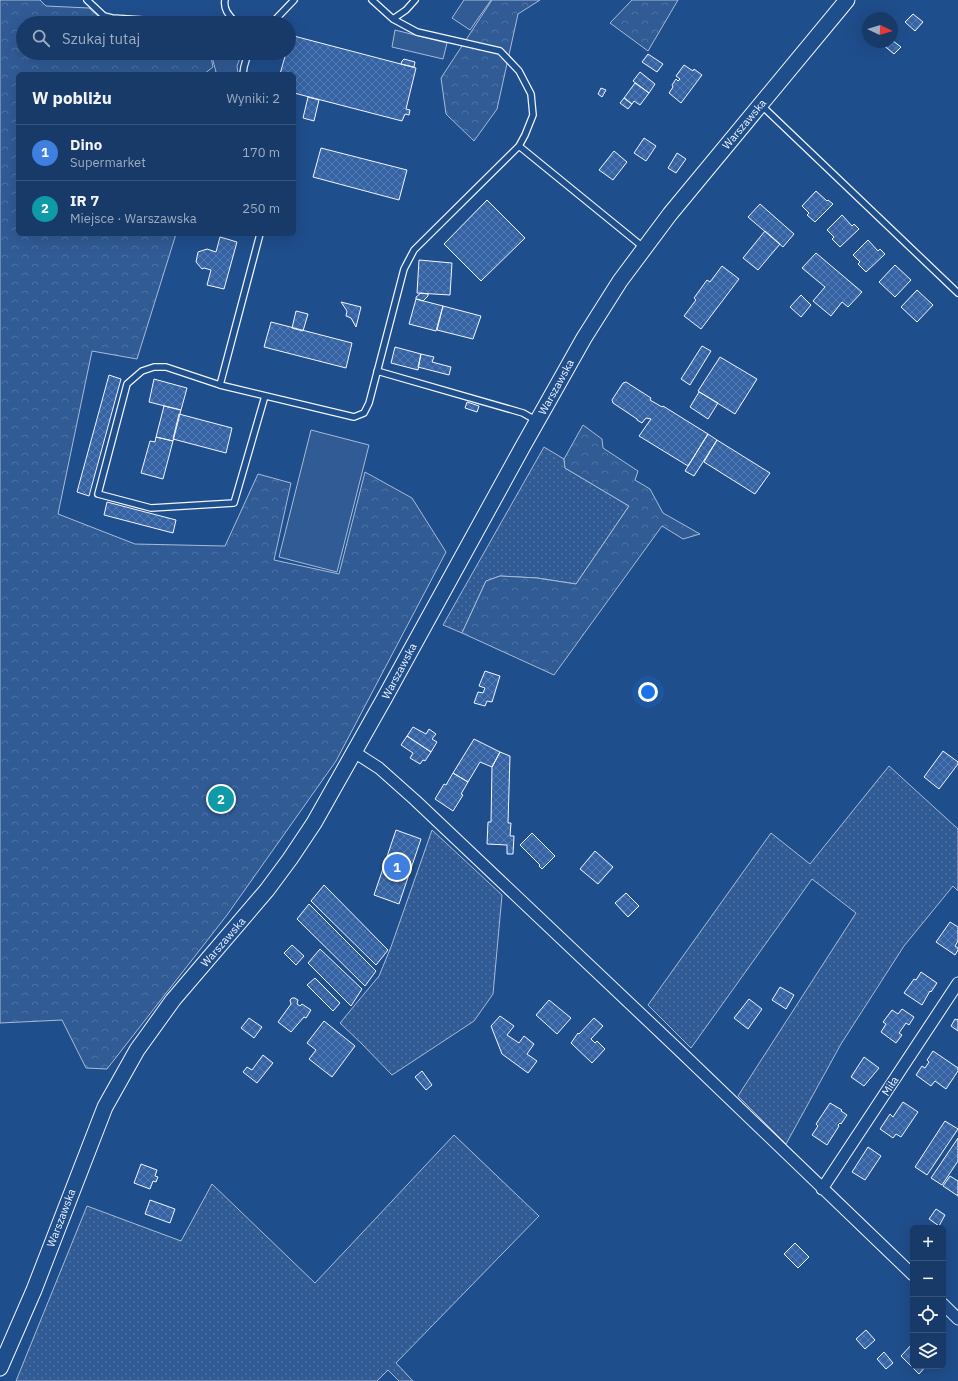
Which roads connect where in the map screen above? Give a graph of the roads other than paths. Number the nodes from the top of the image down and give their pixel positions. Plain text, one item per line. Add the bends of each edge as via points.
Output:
1 (87, 0) edge
2 (225, 0) edge
3 (294, 0) edge
4 (372, 0) edge
5 (415, 0) edge
6 (847, 0) edge
7 (104, 16) edge
8 (230, 16) edge
9 (279, 16) edge
10 (393, 19) junction
11 (246, 60) edge
12 (243, 72) edge
13 (761, 105) junction
14 (519, 146) junction
15 (259, 236) edge
16 (644, 248) junction
17 (958, 293) edge
18 (377, 371) junction
19 (220, 385) junction
20 (265, 396) junction
21 (537, 421) junction
22 (354, 752) junction
23 (958, 983) edge
24 (822, 1188) junction
25 (910, 1272) edge
26 (946, 1307) edge
27 (958, 1319) edge
28 (0, 1368) edge

1 - 7 lane
2 - 8 lane via 224,5
3 - 9 lane
4 - 10 lane
5 - 10 lane
6 - 13 main road, Warszawska
10 - 14 lane via 417,32 500,51 519,71 531,94 533,115
11 - 12 lane
13 - 16 main road, Warszawska
13 - 17 lane
14 - 16 lane
14 - 18 lane via 414,250 404,269
15 - 19 lane
16 - 21 main road, Warszawska via 584,338
18 - 20 lane via 364,413 354,417
18 - 21 lane via 523,413
19 - 20 lane
19 - 20 lane via 166,367 142,371 127,384 98,494 151,508 234,503
21 - 22 main road, Warszawska
22 - 24 street via 379,768 415,800
22 - 28 main road, Warszawska via 314,823 290,859 245,917 172,1000 116,1084 94,1132 34,1290
23 - 24 street, Miła
24 - 25 street
26 - 27 street

